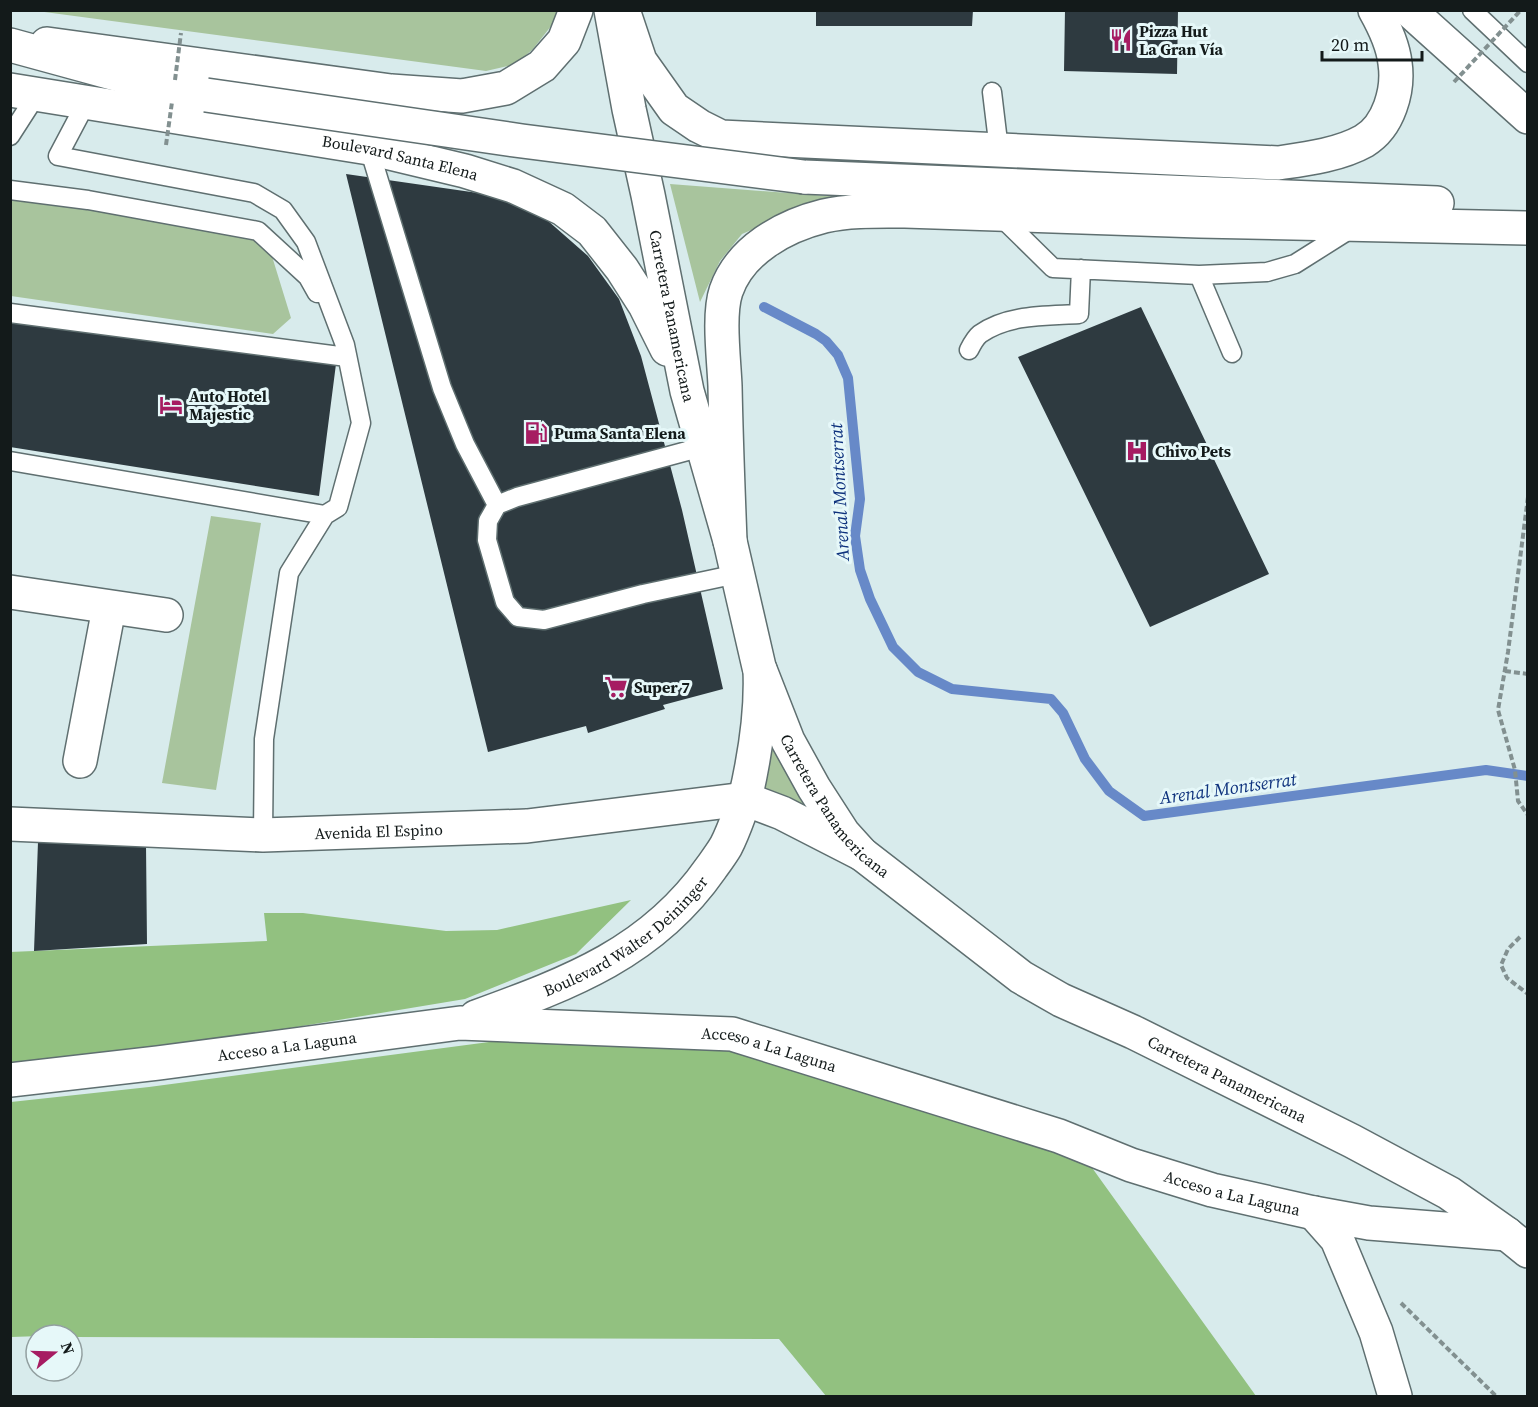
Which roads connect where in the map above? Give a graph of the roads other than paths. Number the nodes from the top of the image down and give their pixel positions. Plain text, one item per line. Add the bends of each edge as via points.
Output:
1 (576, 10) edge
2 (611, 10) edge
3 (622, 10) edge
4 (1376, 10) edge
5 (1409, 10) edge
6 (1472, 10) edge
7 (10, 39) edge
8 (10, 45) edge
9 (1527, 63) edge
10 (24, 92) edge
11 (992, 92) dead end
12 (86, 103) junction
13 (1527, 117) edge
14 (10, 136) edge
15 (369, 148) junction
16 (999, 150) junction
17 (10, 190) edge
18 (1527, 209) edge
19 (998, 214) junction
20 (1358, 224) junction
21 (1527, 228) edge
22 (1081, 269) junction
23 (1200, 275) junction
24 (10, 314) edge
25 (969, 350) dead end
26 (346, 351) junction
27 (1232, 353) dead end
28 (687, 391) junction
29 (702, 447) junction
30 (10, 460) edge
31 (496, 506) junction
32 (325, 515) junction
33 (730, 541) junction
34 (737, 574) junction
35 (10, 592) edge
36 (109, 608) junction
37 (166, 615) dead end
38 (759, 667) junction
39 (80, 761) dead end
40 (745, 799) junction
41 (10, 824) edge
42 (263, 835) junction
43 (862, 854) junction
44 (460, 1023) junction
45 (10, 1080) edge
46 (1314, 1214) junction
47 (1517, 1242) edge
48 (1395, 1396) edge

1 - 7 main road via 564,41 542,66 506,88 462,96 391,91
2 - 28 main road, Carretera Panamericana
3 - 16 main road via 640,61 674,109 721,137
4 - 16 main road via 1395,63 1394,97 1384,121 1366,140 1344,149 1278,163
5 - 13 main road
6 - 9 lane
8 - 18 main road, bridge via 206,95 804,177
10 - 12 main road, Boulevard Santa Elena
10 - 14 lane
11 - 16 lane
12 - 15 main road, Boulevard Santa Elena
12 - 26 lane via 58,156 254,193 283,210 306,242
15 - 28 main road, Boulevard Santa Elena via 513,186 563,209 592,231 645,305
15 - 31 lane via 441,388
17 - 26 lane via 258,231 308,277
19 - 20 main road
19 - 22 lane via 1053,268
19 - 33 main road via 886,211 825,216 777,235 755,249 726,291 724,308
20 - 21 main road
20 - 23 lane via 1295,264 1267,272
22 - 23 lane
22 - 25 lane via 1078,314 1025,317 992,327 978,336
23 - 27 lane
24 - 26 lane
26 - 32 lane via 361,423 338,507
28 - 29 main road, Carretera Panamericana
29 - 31 lane
29 - 33 main road, Carretera Panamericana
30 - 32 lane
31 - 34 lane via 488,520 487,540 505,602 519,617 544,620
32 - 42 lane via 289,573 264,739
33 - 34 main road, Carretera Panamericana
34 - 38 main road, Carretera Panamericana
35 - 36 main road
36 - 37 main road
36 - 39 main road
38 - 40 main road via 762,702
38 - 43 main road, Carretera Panamericana via 794,750 843,833
40 - 42 main road, Avenida El Espino via 527,826
40 - 43 main road, Avenida El Espino via 782,813
40 - 44 main road, Boulevard Walter Deininger via 726,846 696,890 661,924 617,957 550,990
41 - 42 main road, Avenida El Espino
43 - 47 main road, Carretera Panamericana via 1021,977 1352,1141 1449,1193
44 - 45 main road, Acceso a La Laguna
44 - 46 main road, Acceso a La Laguna via 732,1034 1059,1136 1131,1165 1212,1190
46 - 47 main road, Acceso a La Laguna
46 - 48 main road via 1336,1239 1376,1332

